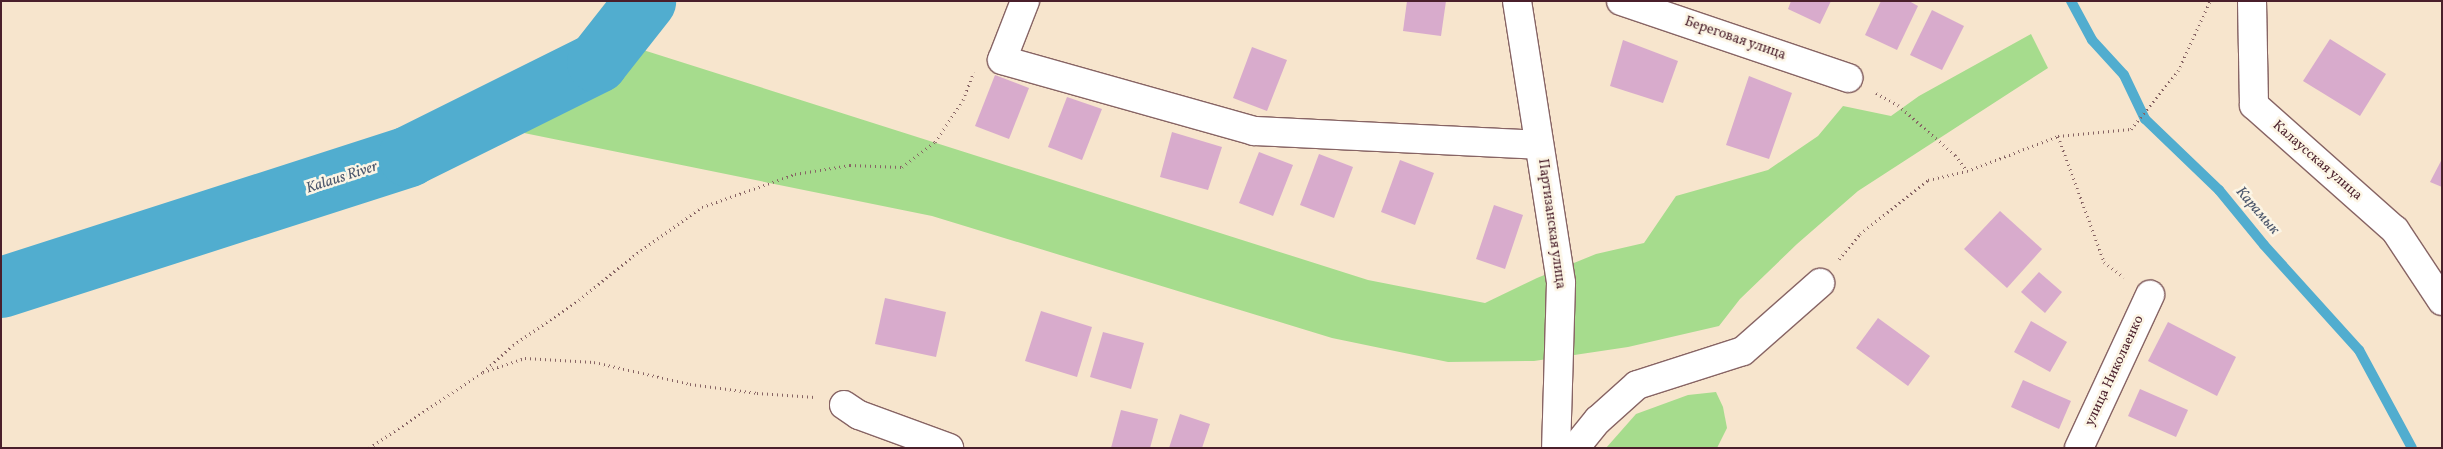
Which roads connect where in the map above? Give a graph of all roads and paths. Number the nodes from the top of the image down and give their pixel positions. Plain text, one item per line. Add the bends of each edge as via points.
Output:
1 (1025, 1) edge
2 (1517, 1) edge
3 (1621, 1) edge
4 (2210, 1) edge
5 (2252, 1) edge
6 (1008, 46) junction
7 (1848, 78) dead end
8 (1898, 105) dead end
9 (2058, 136) junction
10 (1539, 145) junction
11 (1967, 171) junction
12 (1820, 283) joint
13 (2150, 295) joint
14 (2442, 301) edge
15 (484, 372) junction
16 (844, 405) joint
17 (369, 448) edge
18 (949, 448) edge
19 (1556, 448) edge
20 (1575, 448) edge
21 (2079, 448) edge

1 - 6 street
2 - 10 street, Партизанская улица
3 - 7 street, Береговая улица
4 - 9 path via 2178,71 2131,129
5 - 14 street, Калаусская улица via 2254,105 2395,230
6 - 10 street via 1002,60 1254,131
6 - 15 path via 977,65 963,100 935,142 902,167 850,165 795,174 702,207 633,256 579,300 513,345
8 - 11 path via 1955,155
9 - 11 path
9 - 13 path via 2104,262
10 - 19 street, Партизанская улица via 1561,283
11 - 12 path via 1928,180 1860,234
12 - 20 street via 1743,351 1637,385 1598,420
13 - 21 street, улица Николаенко
15 - 16 path via 525,358 594,362 690,384 812,396
15 - 17 path
16 - 18 street via 859,415

